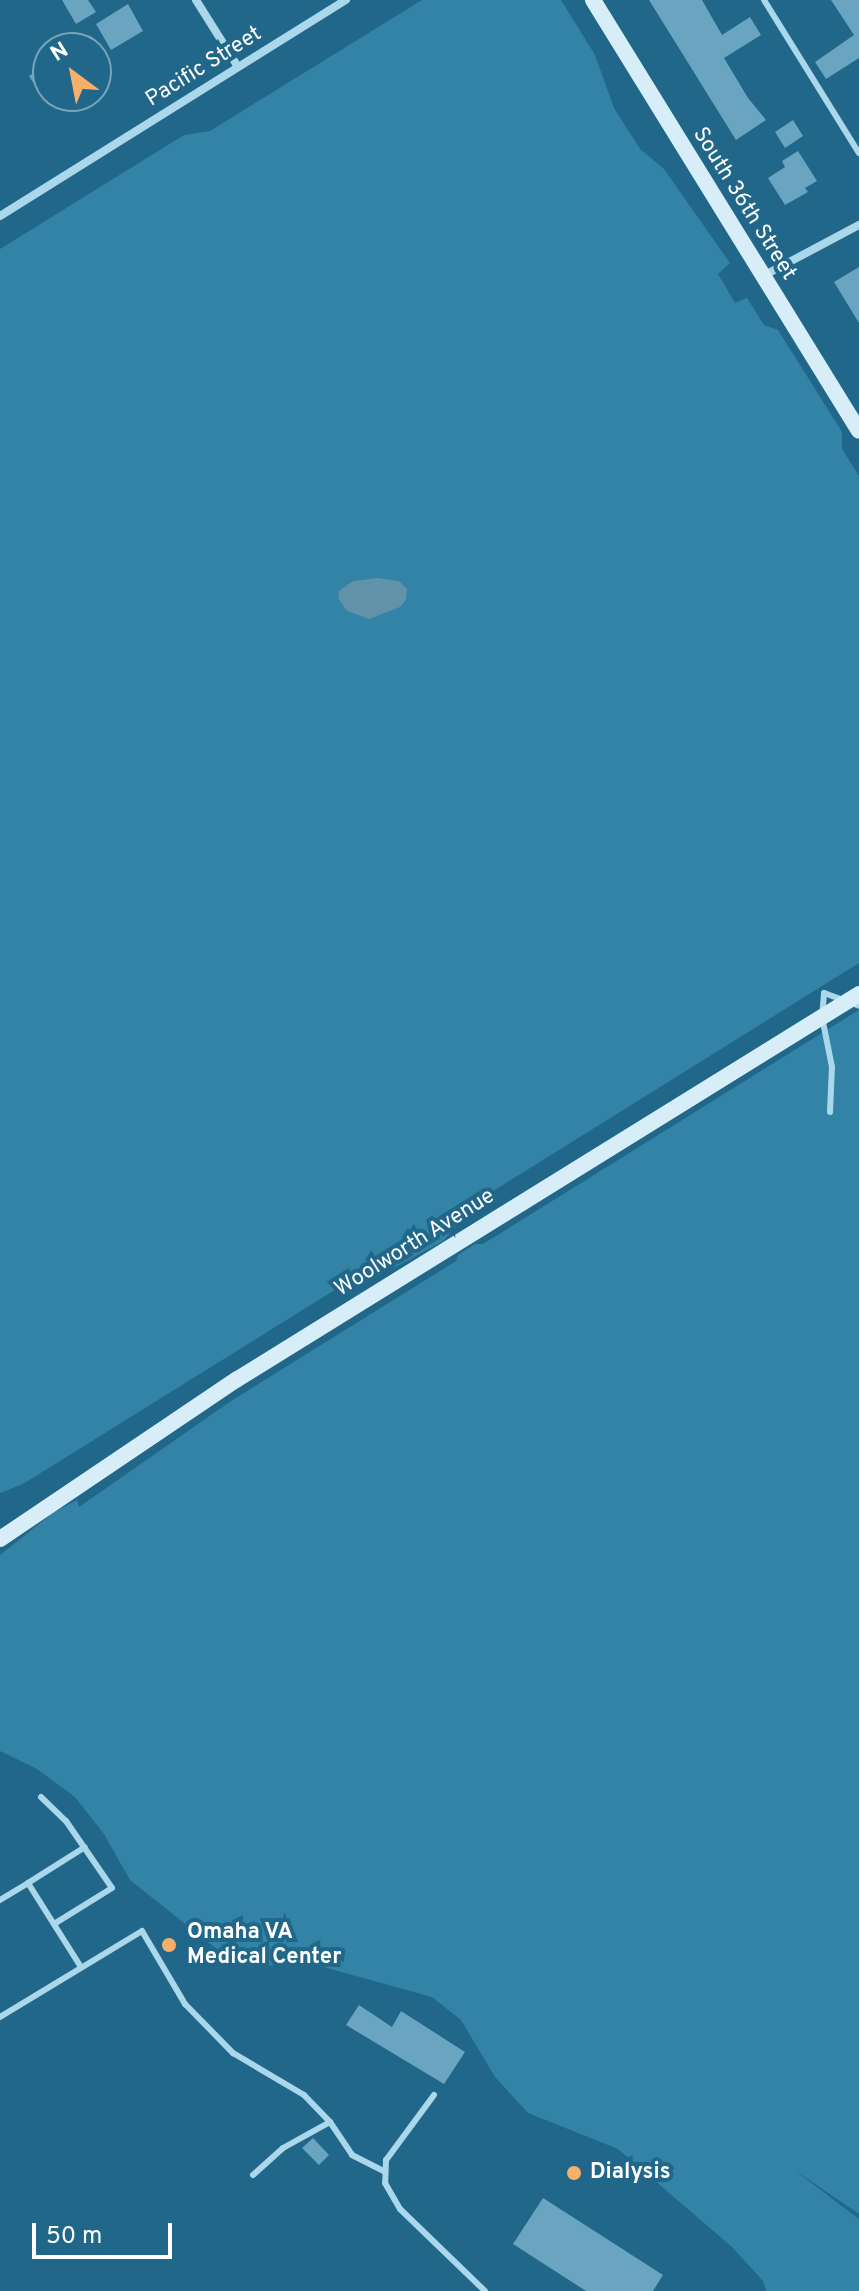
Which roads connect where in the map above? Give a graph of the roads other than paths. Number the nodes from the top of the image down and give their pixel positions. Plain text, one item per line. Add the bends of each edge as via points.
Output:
1 (196, 0) edge
2 (346, 0) edge
3 (593, 0) edge
4 (764, 0) edge
5 (238, 67) junction
6 (859, 153) edge
7 (0, 216) edge
8 (859, 225) edge
9 (763, 276) junction
10 (859, 431) edge
11 (856, 1000) edge
12 (822, 1017) junction
13 (830, 1112) dead end
14 (4, 1536) edge
15 (41, 1797) dead end
16 (85, 1847) junction
17 (28, 1883) junction
18 (0, 1900) edge
19 (54, 1924) junction
20 (81, 1967) junction
21 (0, 2017) edge
22 (434, 2095) dead end
23 (330, 2122) junction
24 (385, 2172) junction
25 (253, 2175) dead end
26 (485, 2291) edge

1 - 5 street
2 - 5 street, Pacific Street
3 - 9 street, South 36th Street
4 - 6 lane
5 - 7 street, Pacific Street
8 - 9 street
9 - 10 street, South 36th Street
11 - 12 street, Woolworth Avenue
12 - 13 lane via 832,1067
12 - 14 street, Woolworth Avenue via 236,1380
15 - 16 lane
16 - 17 lane
16 - 19 lane via 112,1888
17 - 18 lane
17 - 19 lane
19 - 20 lane
20 - 21 lane
20 - 23 lane via 142,1931 185,2004 233,2053 304,2095
22 - 24 lane via 386,2160
23 - 24 lane via 352,2155
23 - 25 lane via 283,2148
24 - 26 lane via 390,2196 400,2209

